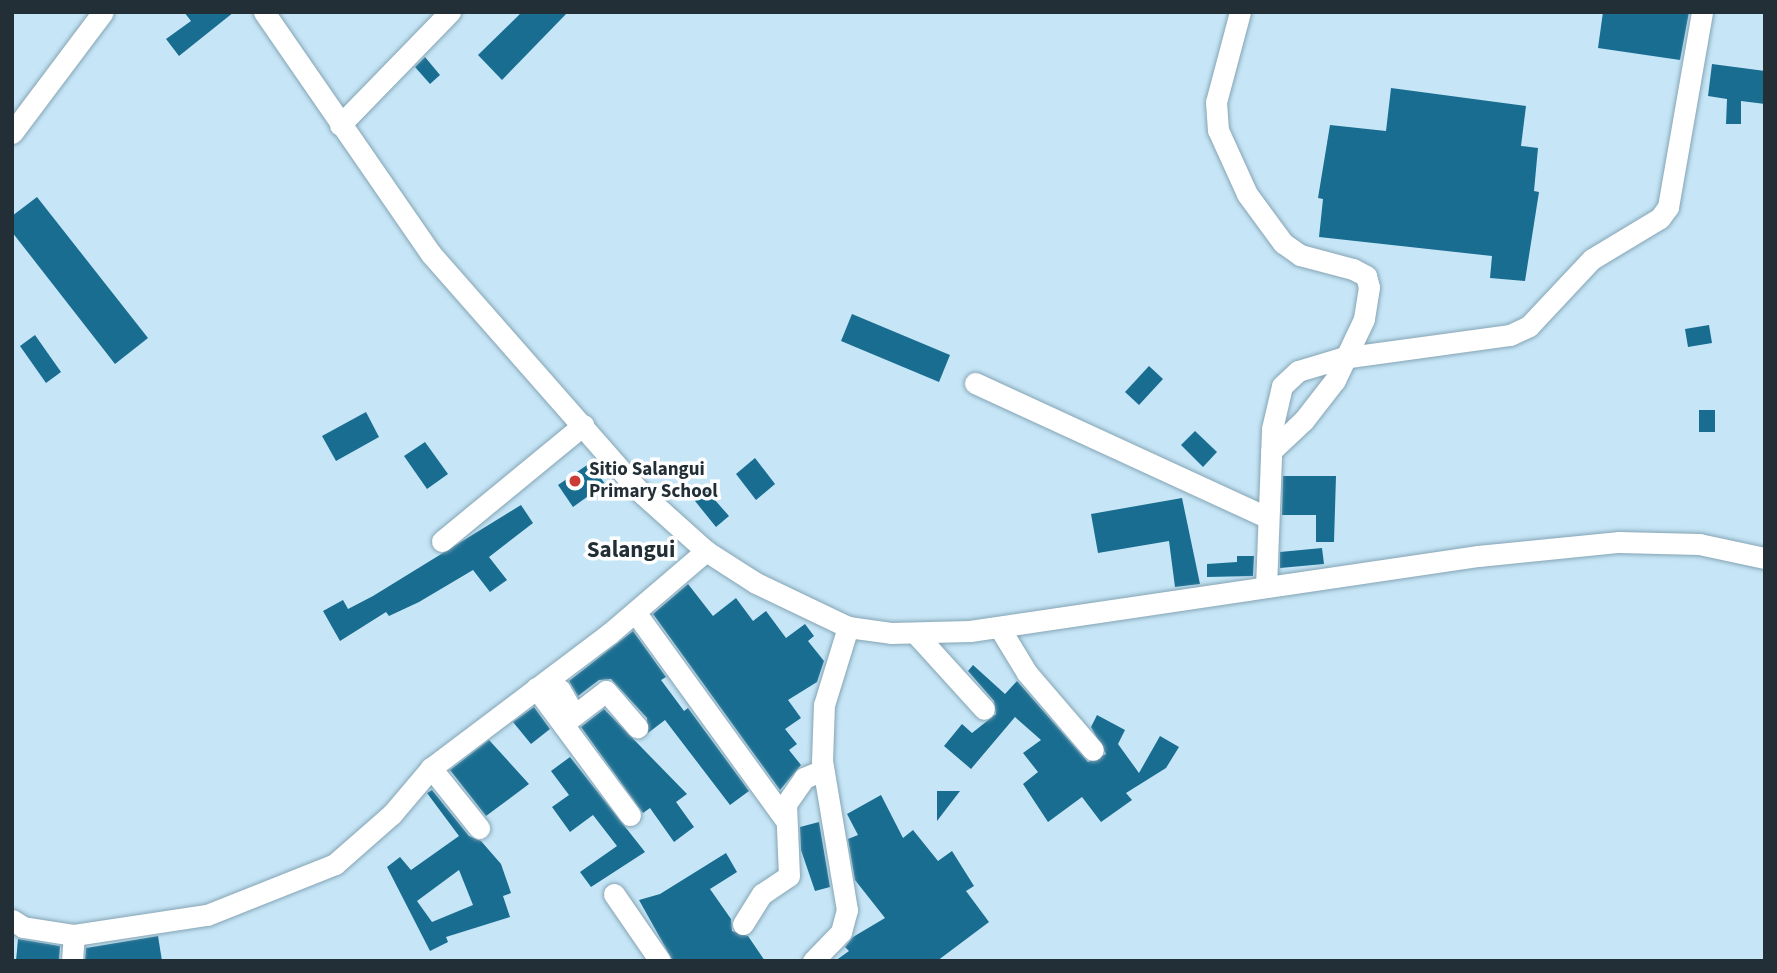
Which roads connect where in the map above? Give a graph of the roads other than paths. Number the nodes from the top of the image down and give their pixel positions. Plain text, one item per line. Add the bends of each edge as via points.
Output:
1 (103, 12) edge
2 (264, 12) edge
3 (450, 12) edge
4 (1240, 12) edge
5 (1702, 12) edge
6 (340, 125) junction
7 (12, 133) edge
8 (1342, 358) junction
9 (975, 383) dead end
10 (583, 425) junction
11 (1271, 451) junction
12 (1267, 517) junction
13 (442, 541) dead end
14 (706, 551) junction
15 (1765, 558) edge
16 (1266, 587) junction
17 (635, 612) junction
18 (848, 627) junction
19 (999, 627) junction
20 (916, 634) junction
21 (537, 689) junction
22 (984, 709) dead end
23 (569, 719) junction
24 (637, 727) dead end
25 (1093, 750) dead end
26 (431, 768) junction
27 (823, 769) junction
28 (630, 815) dead end
29 (784, 818) junction
30 (479, 828) dead end
31 (614, 894) dead end
32 (12, 920) edge
33 (743, 924) dead end
34 (74, 935) junction
35 (72, 961) edge
36 (660, 961) edge
37 (813, 961) edge

1 - 7 street
2 - 6 street
3 - 6 street
4 - 8 street via 1216,102 1218,130 1247,194 1283,243 1300,255 1366,276 1364,319
5 - 8 street via 1668,207 1660,218 1592,259 1529,326 1510,335
6 - 10 street via 430,254
8 - 11 street via 1335,380
8 - 11 street via 1298,371 1282,386
9 - 12 street
10 - 13 street
10 - 14 street via 638,490
11 - 12 street
12 - 16 street
14 - 17 street
14 - 18 street via 780,597
15 - 16 street via 1699,544 1619,542
16 - 19 street
17 - 21 street
17 - 29 street
18 - 20 street
18 - 27 street via 824,705
19 - 20 street
19 - 25 street via 1027,673
20 - 22 street
21 - 23 street
21 - 26 street
23 - 24 street via 606,691
23 - 28 street
26 - 30 street
26 - 34 street via 392,814 335,864 207,915
27 - 29 street via 795,787
27 - 37 street via 847,910 841,932
29 - 33 street via 789,876 762,894
31 - 36 street
32 - 34 street via 23,928
34 - 35 street

